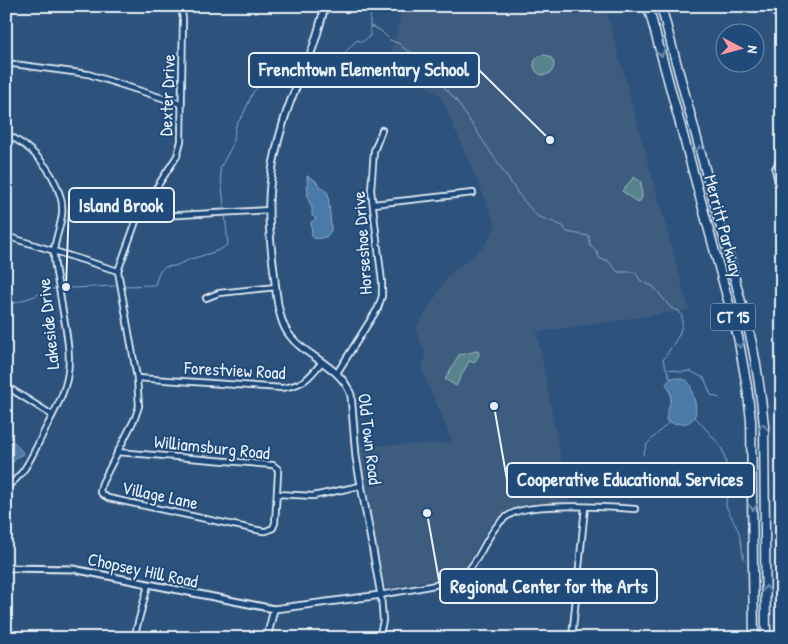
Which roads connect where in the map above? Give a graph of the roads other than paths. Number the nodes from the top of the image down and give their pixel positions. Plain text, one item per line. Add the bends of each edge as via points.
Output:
1 (181, 6) edge
2 (325, 6) edge
3 (648, 6) edge
4 (661, 6) edge
5 (768, 6) edge
6 (782, 20) edge
7 (6, 63) edge
8 (181, 104) junction
9 (382, 130) dead end
10 (6, 134) edge
11 (782, 156) edge
12 (473, 192) dead end
13 (782, 201) edge
14 (373, 204) junction
15 (268, 210) junction
16 (138, 216) junction
17 (6, 236) edge
18 (54, 251) junction
19 (118, 271) junction
20 (276, 287) junction
21 (206, 298) dead end
22 (322, 362) junction
23 (337, 373) junction
24 (137, 378) junction
25 (6, 386) edge
26 (52, 415) junction
27 (117, 452) junction
28 (360, 486) junction
29 (6, 487) edge
30 (277, 494) junction
31 (585, 507) junction
32 (635, 508) dead end
33 (6, 568) edge
34 (148, 585) junction
35 (381, 595) junction
36 (274, 609) junction
37 (134, 638) edge
38 (267, 638) edge
39 (379, 638) edge
40 (572, 638) edge
41 (754, 638) edge
42 (766, 638) edge

1 - 8 street, Dexter Drive
2 - 15 main road, Old Town Road via 312,50 285,118
3 -> 41 highway, Merritt Parkway / CT 15 via 738,336 747,387 752,429
42 -> 4 highway, Merritt Parkway / CT 15 via 764,426 756,362
5 - 6 street
7 - 8 street via 80,73
8 - 16 street, Dexter Drive via 181,141 176,156
9 - 14 street, Horseshoe Drive via 374,151 370,190
10 - 18 street, Lakeside Drive via 36,155 56,184 63,209
11 - 13 street via 775,169
12 - 14 street
14 - 23 street, Horseshoe Drive via 382,296 378,308
15 - 16 street
15 - 20 main road, Old Town Road
16 - 19 street, Dexter Drive
17 - 18 street
18 - 19 street
18 - 26 street, Lakeside Drive via 68,342 69,370
19 - 24 street
20 - 21 street via 219,293
20 - 22 main road, Old Town Road via 279,310 289,334
22 - 23 main road, Old Town Road
22 - 24 street, Forestview Road via 305,381 282,388
23 - 28 main road, Old Town Road via 351,395
24 - 27 street, Village Lane via 138,411
25 - 26 street
26 - 29 street, Lakeside Drive via 24,470
27 - 30 street, Williamsburg Road via 273,465 278,469
27 - 30 street, Village Lane via 101,487 102,494 108,498 266,531 275,523
28 - 30 street via 312,496
28 - 35 main road, Old Town Road
31 - 32 street
31 - 35 street via 515,512 496,526 462,576
31 - 40 street
33 - 34 street, Chopsey Hill Road via 73,569
34 - 36 street, Chopsey Hill Road
34 - 37 street
35 - 36 main road
35 - 39 street via 383,621
36 - 38 main road

